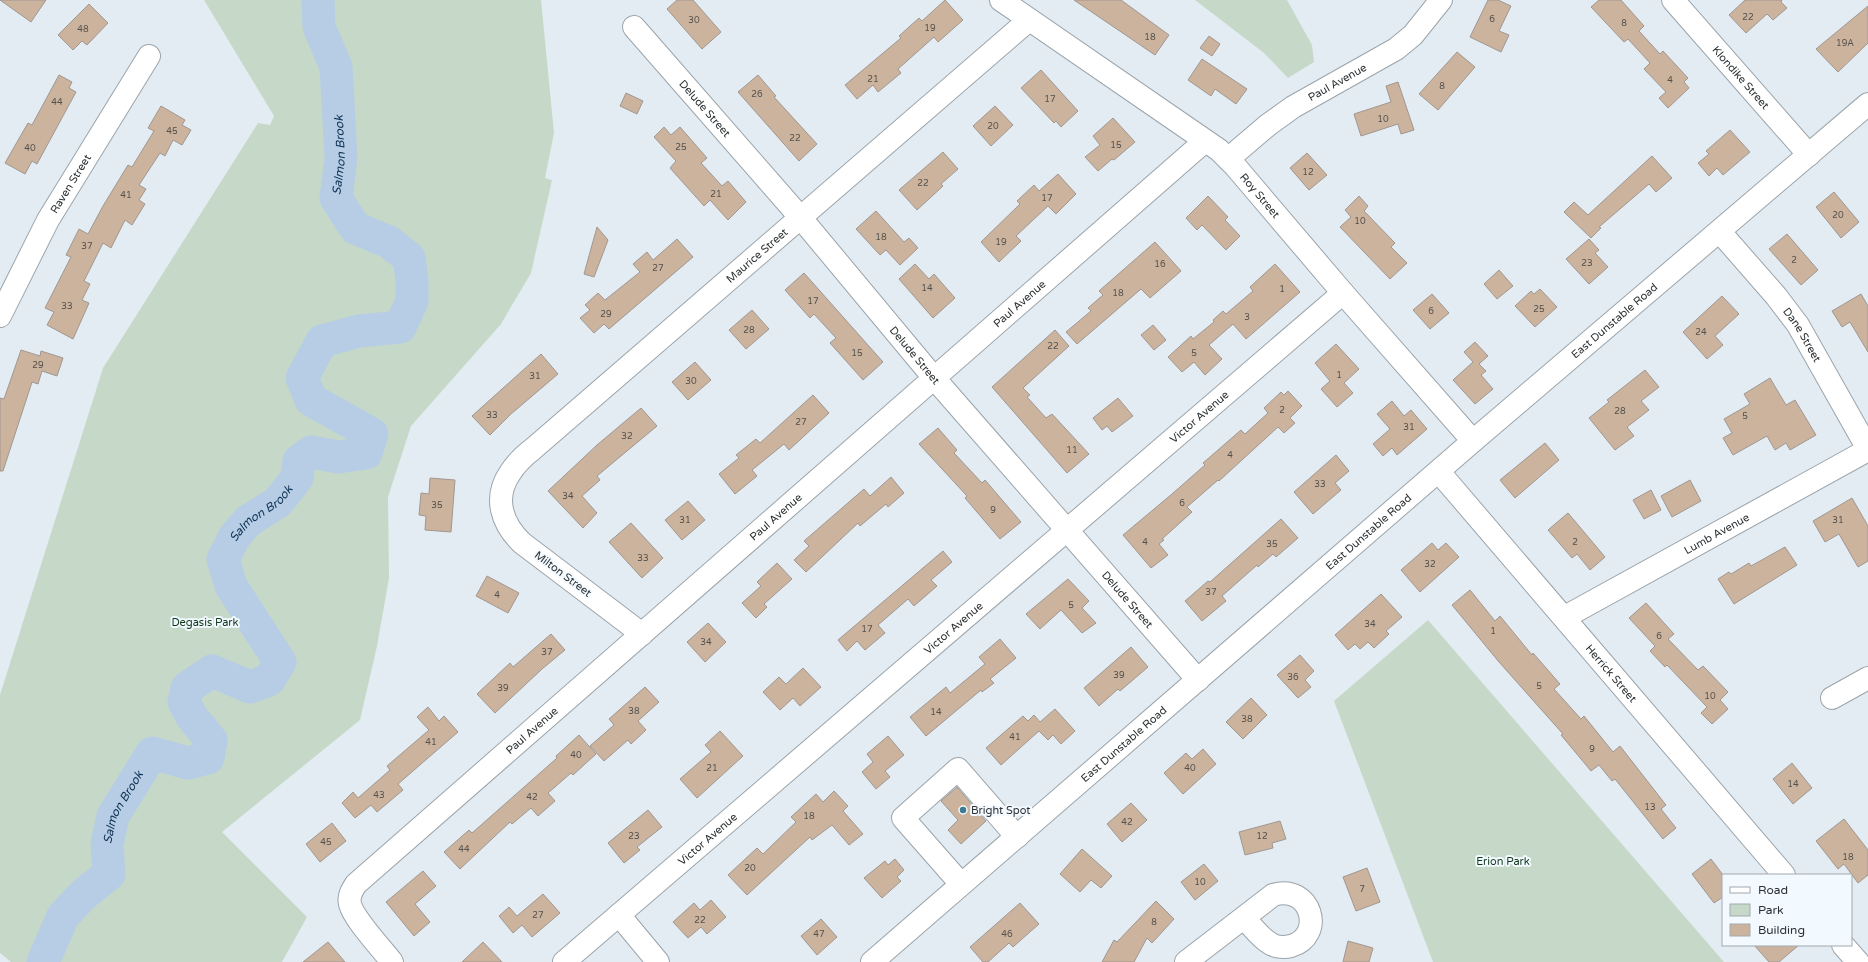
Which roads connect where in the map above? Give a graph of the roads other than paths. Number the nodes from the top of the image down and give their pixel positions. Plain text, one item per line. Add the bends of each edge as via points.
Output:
1 (1001, 0) edge
2 (1441, 0) edge
3 (1674, 0) edge
4 (1028, 20) junction
5 (634, 27) dead end
6 (149, 56) dead end
7 (1868, 104) edge
8 (1205, 141) junction
9 (1809, 155) junction
10 (1228, 160) junction
11 (800, 217) junction
12 (1720, 232) junction
13 (1343, 293) junction
14 (0, 316) edge
15 (934, 378) junction
16 (1473, 442) junction
17 (1868, 450) edge
18 (1439, 472) junction
19 (501, 502) joint
20 (1066, 530) junction
21 (1565, 617) junction
22 (642, 634) junction
23 (1868, 678) edge
24 (1198, 680) junction
25 (1832, 698) dead end
26 (1017, 837) junction
27 (1783, 874) edge
28 (961, 884) junction
29 (619, 915) junction
30 (1244, 918) dead end
31 (1844, 946) edge
32 (392, 962) edge
33 (564, 962) edge
34 (658, 962) edge
35 (872, 962) edge
36 (1186, 962) edge
37 (1858, 962) edge

1 - 4 street, Roy Street
2 - 10 street, Paul Avenue via 1413,35 1396,49 1293,107 1268,124
3 - 9 street, Klondike Street
4 - 8 street, Roy Street
4 - 11 street, Maurice Street
5 - 11 street, Delude Street
6 - 14 street, Raven Street via 48,220
7 - 9 street, East Dunstable Road
8 - 10 street, Roy Street
8 - 15 street, Paul Avenue
9 - 12 street, East Dunstable Road
10 - 13 street, Roy Street
11 - 15 street, Delude Street
11 - 19 street, Maurice Street via 517,463 505,481
12 - 16 street, East Dunstable Road
12 - 17 street, Dane Street via 1798,325
13 - 16 street, Roy Street
13 - 20 street, Victor Avenue
15 - 20 street, Delude Street
15 - 22 street, Paul Avenue
16 - 18 street, East Dunstable Road
17 - 21 street, Lumb Avenue
18 - 21 street, Herrick Street
18 - 24 street, East Dunstable Road
19 - 22 street, Milton Street via 509,530 522,544
20 - 24 street, Delude Street
20 - 29 street, Victor Avenue
21 - 27 street, Herrick Street
22 - 32 street, Paul Avenue via 353,889 350,904 355,915
23 - 25 street
24 - 26 street, East Dunstable Road
26 - 28 street, East Dunstable Road
26 - 28 street via 958,769 903,818
28 - 35 street, East Dunstable Road
29 - 33 street, Victor Avenue
29 - 34 street
30 - 36 street
31 - 37 street

